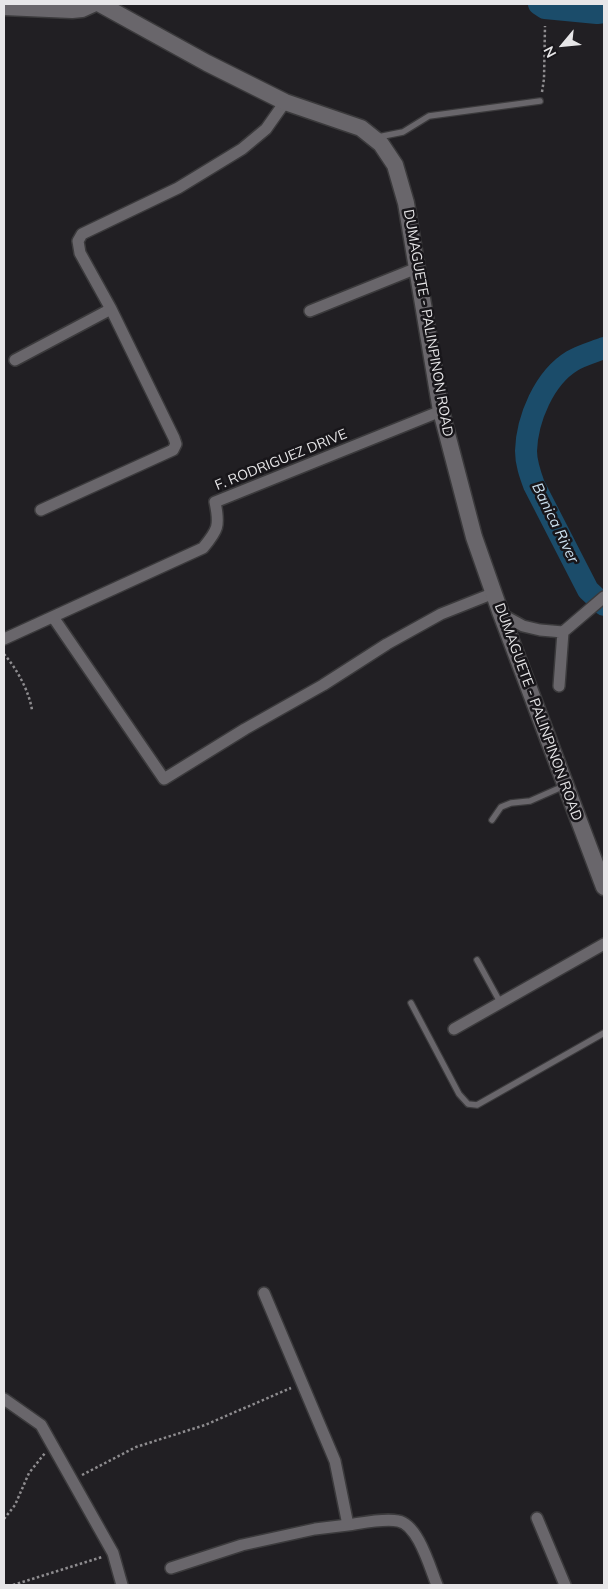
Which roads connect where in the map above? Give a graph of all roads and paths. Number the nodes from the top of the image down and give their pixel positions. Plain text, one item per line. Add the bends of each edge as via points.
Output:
1 (93, 4) edge
2 (100, 4) edge
3 (4, 8) edge
4 (545, 26) dead end
5 (540, 101) joint
6 (285, 102) junction
7 (373, 138) junction
8 (417, 268) junction
9 (111, 309) junction
10 (310, 311) dead end
11 (15, 360) dead end
12 (441, 410) junction
13 (41, 510) dead end
14 (494, 593) junction
15 (604, 597) edge
16 (501, 614) junction
17 (53, 617) junction
18 (563, 632) junction
19 (4, 639) edge
20 (4, 654) edge
21 (559, 686) dead end
22 (32, 710) dead end
23 (566, 785) junction
24 (492, 820) dead end
25 (604, 887) edge
26 (604, 944) edge
27 (477, 960) dead end
28 (500, 1002) junction
29 (410, 1003) dead end
30 (454, 1029) dead end
31 (604, 1033) edge
32 (264, 1293) dead end
33 (303, 1383) junction
34 (4, 1399) edge
35 (52, 1444) junction
36 (72, 1480) junction
37 (538, 1518) dead end
38 (4, 1519) edge
39 (348, 1524) junction
40 (113, 1553) junction
41 (172, 1568) dead end
42 (13, 1585) edge
43 (122, 1585) edge
44 (437, 1585) edge
45 (566, 1585) edge

1 - 3 main road via 72,10
2 - 6 main road, DUMAGUETE - PALINPINON ROAD
4 - 5 path via 544,79
5 - 7 lane via 429,116 402,132
6 - 7 main road, DUMAGUETE - PALINPINON ROAD via 361,128
6 - 9 street via 266,129 242,149 178,188 82,234 78,241 80,253
7 - 8 main road, DUMAGUETE - PALINPINON ROAD via 395,165 406,203
8 - 10 street
8 - 12 main road, DUMAGUETE - PALINPINON ROAD
9 - 11 street
9 - 13 street via 176,444 173,450
12 - 14 main road, DUMAGUETE - PALINPINON ROAD via 474,537
12 - 17 street, F. RODRIGUEZ DRIVE via 215,502 218,516 216,533 203,548
14 - 16 main road, DUMAGUETE - PALINPINON ROAD
14 - 17 street via 441,614 394,640 164,779
15 - 18 street
16 - 18 street via 523,626
16 - 23 main road, DUMAGUETE - PALINPINON ROAD
17 - 19 street, F. RODRIGUEZ DRIVE
18 - 21 street
20 - 22 path via 30,698
23 - 24 lane via 530,801 501,807
23 - 25 main road, DUMAGUETE - PALINPINON ROAD
26 - 28 street
27 - 28 lane
28 - 30 street
29 - 31 lane via 459,1094 468,1104 477,1105
32 - 33 street
33 - 36 path via 205,1425 136,1447
33 - 39 street via 335,1461
34 - 35 street via 41,1426
35 - 36 street
35 - 38 path via 29,1473 15,1505
36 - 40 street
37 - 45 street
39 - 41 street via 242,1545
39 - 44 street via 390,1520 406,1523 420,1543
40 - 42 path
40 - 43 street

